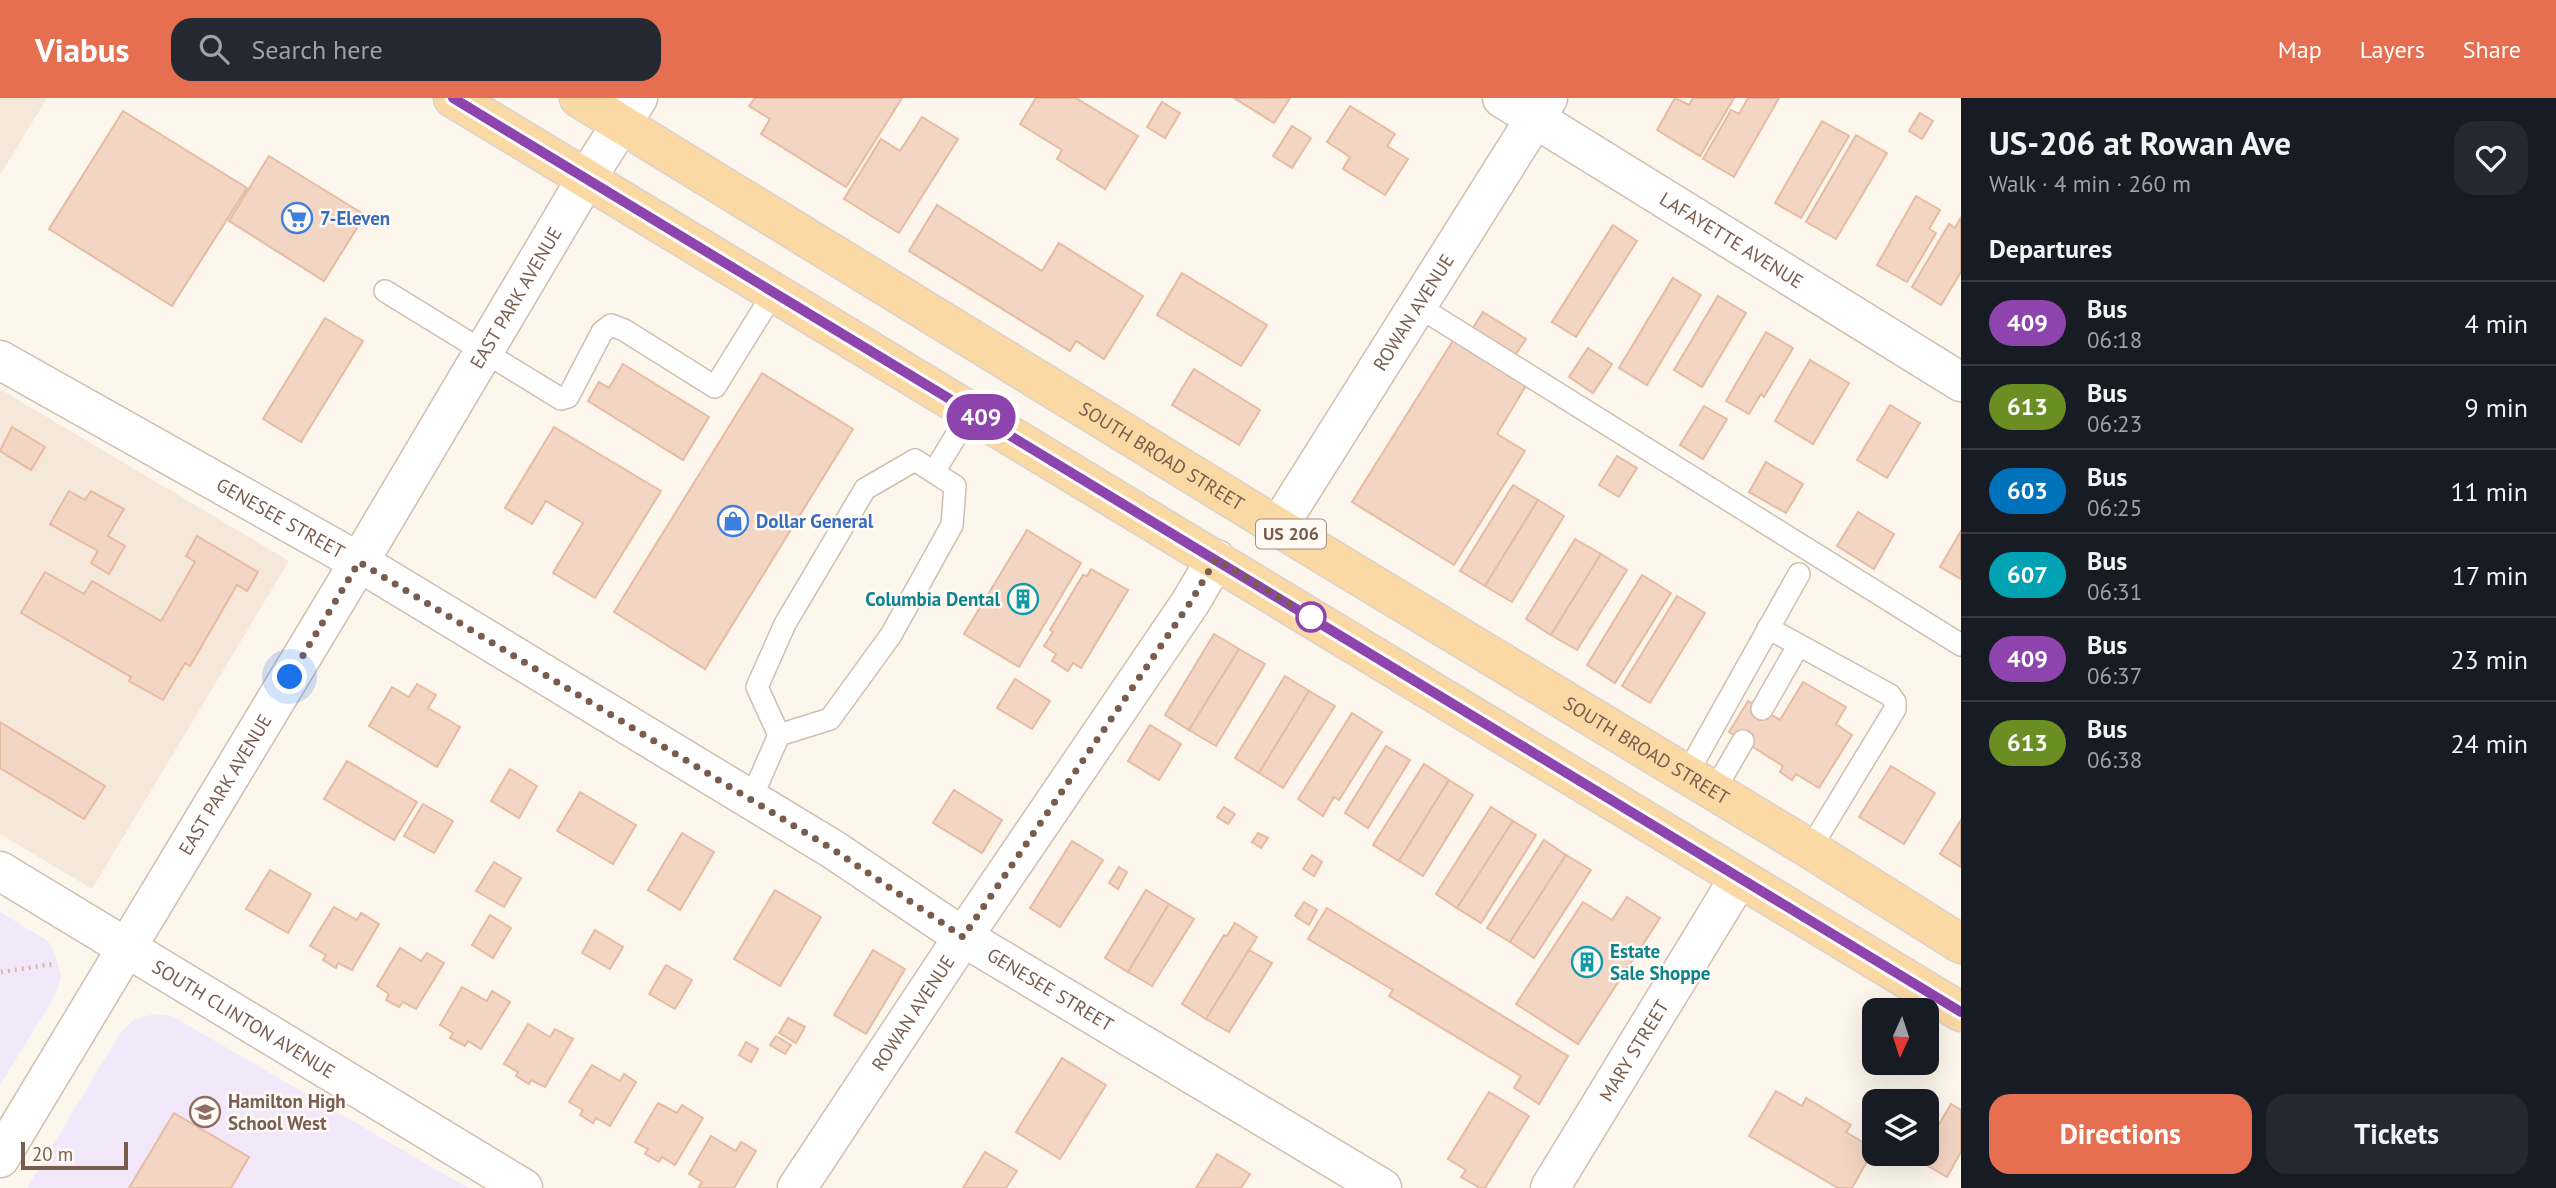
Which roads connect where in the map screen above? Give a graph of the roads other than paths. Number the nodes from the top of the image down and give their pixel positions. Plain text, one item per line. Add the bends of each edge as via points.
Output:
1 (453, 98) edge
2 (579, 98) edge
3 (1502, 98) edge
4 (1541, 108) edge
5 (629, 111) edge
6 (586, 179) junction
7 (385, 291) dead end
8 (774, 292) junction
9 (1416, 305) junction
10 (483, 354) junction
11 (0, 360) edge
12 (1961, 382) edge
13 (971, 411) junction
14 (934, 472) junction
15 (1278, 527) junction
16 (1216, 559) junction
17 (359, 562) junction
18 (1799, 574) dead end
19 (1768, 628) junction
20 (1961, 645) edge
21 (1798, 646) junction
22 (1762, 709) dead end
23 (779, 735) junction
24 (1743, 741) dead end
25 (1701, 783) junction
26 (751, 799) junction
27 (1810, 849) junction
28 (0, 871) edge
29 (1739, 878) junction
30 (963, 937) junction
31 (1961, 944) edge
32 (128, 949) junction
33 (1961, 1012) edge
34 (0, 1158) edge
35 (523, 1188) edge
36 (797, 1188) edge
37 (1382, 1188) edge
38 (1550, 1188) edge

1 - 6 main road
2 - 5 main road, SOUTH BROAD STREET / US 206
3 - 4 street, LAFAYETTE AVENUE
4 - 9 street, ROWAN AVENUE
4 - 12 street, LAFAYETTE AVENUE
5 - 6 street, EAST PARK AVENUE
5 - 15 main road, SOUTH BROAD STREET / US 206
6 - 8 main road
6 - 10 street, EAST PARK AVENUE
7 - 10 lane
8 - 10 lane via 715,387 611,325 601,332 568,397 561,399
8 - 13 main road
9 - 15 street, ROWAN AVENUE
9 - 20 lane
10 - 17 street, EAST PARK AVENUE
11 - 17 street, GENESEE STREET
13 - 14 lane
13 - 16 main road
14 - 23 lane via 955,486 952,525 891,635 830,719
14 - 23 lane via 915,460 865,489 792,613 757,687
15 - 25 main road, SOUTH BROAD STREET / US 206
16 - 29 main road
16 - 30 street, ROWAN AVENUE
17 - 26 street, GENESEE STREET
17 - 32 street, EAST PARK AVENUE
18 - 19 lane
19 - 21 lane
19 - 25 lane
21 - 22 lane
21 - 27 lane via 1890,695 1895,702 1895,709
23 - 26 lane
24 - 25 lane
25 - 27 main road, SOUTH BROAD STREET / US 206
26 - 30 street, GENESEE STREET
27 - 31 main road, SOUTH BROAD STREET / US 206
28 - 32 street, SOUTH CLINTON AVENUE
29 - 33 main road
29 - 38 street, MARY STREET
30 - 36 street, ROWAN AVENUE
30 - 37 street, GENESEE STREET
32 - 34 street, EAST PARK AVENUE
32 - 35 street, SOUTH CLINTON AVENUE

